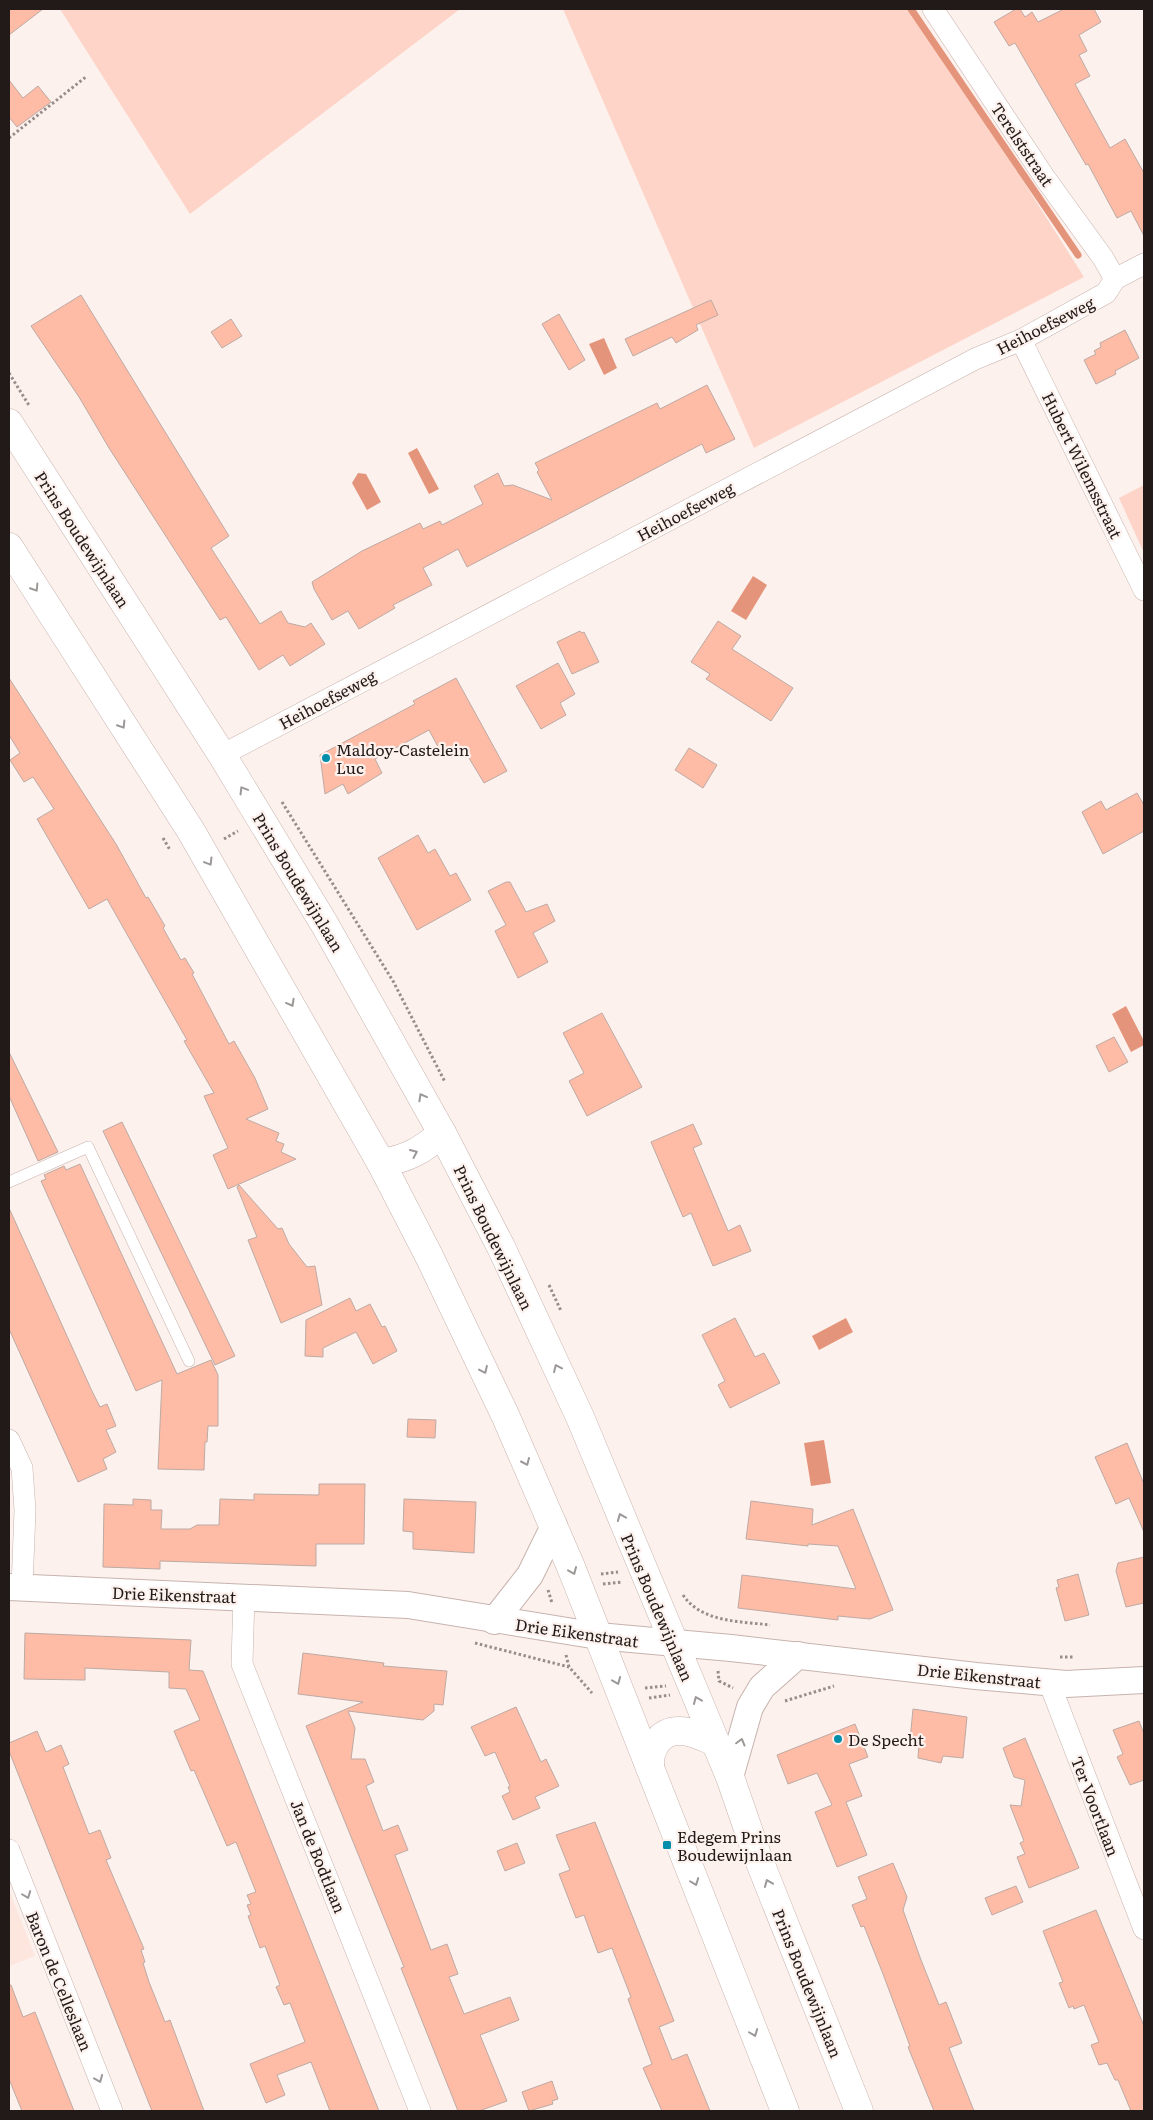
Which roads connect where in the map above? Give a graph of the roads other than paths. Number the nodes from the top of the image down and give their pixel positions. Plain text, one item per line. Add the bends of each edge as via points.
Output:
1 (933, 9) edge
2 (1144, 264) edge
3 (1115, 278) junction
4 (1021, 340) junction
5 (9, 423) edge
6 (9, 547) edge
7 (1144, 590) edge
8 (222, 755) junction
9 (442, 1133) junction
10 (381, 1163) junction
11 (9, 1182) edge
12 (189, 1361) dead end
13 (9, 1440) edge
14 (554, 1526) junction
15 (15, 1587) edge
16 (244, 1596) junction
17 (494, 1620) junction
18 (598, 1636) junction
19 (672, 1643) junction
20 (798, 1655) junction
21 (1144, 1680) edge
22 (1049, 1682) junction
23 (715, 1742) junction
24 (650, 1768) junction
25 (730, 1777) junction
26 (9, 1850) edge
27 (1144, 1929) edge
28 (112, 2111) edge
29 (420, 2111) edge
30 (785, 2111) edge
31 (859, 2111) edge

1 - 3 street, Terelststraat
2 - 3 street, Heihoefseweg
3 - 4 street, Heihoefseweg via 1106,293
4 - 7 street, Hubert Wilemsstraat
4 - 8 street, Heihoefseweg via 975,359
5 - 8 main road, Prins Boudewijnlaan
6 -> 10 main road via 203,852
9 -> 8 main road, Prins Boudewijnlaan via 325,925
10 -> 9 main road via 414,1154
19 -> 9 main road, Prins Boudewijnlaan via 576,1408 501,1247
10 -> 14 main road via 478,1359
11 - 12 lane via 88,1146
13 - 15 street via 22,1468 25,1510
14 - 17 street via 530,1575
14 -> 18 main road
15 - 16 street, Drie Eikenstraat
16 - 17 street, Drie Eikenstraat via 408,1605
16 - 29 street, Jan de Bodtlaan via 242,1664
17 - 18 street, Drie Eikenstraat
18 - 19 street, Drie Eikenstraat
18 -> 24 main road
19 - 20 street, Drie Eikenstraat
23 -> 19 main road, Prins Boudewijnlaan
20 - 22 street, Drie Eikenstraat
25 -> 20 street via 750,1707 763,1704 762,1687
21 - 22 street, Drie Eikenstraat via 1095,1684
22 - 27 street, Ter Voortlaan
23 - 24 main road via 680,1730 667,1734 656,1742 649,1755
23 - 25 main road, Prins Boudewijnlaan
24 -> 30 main road
31 -> 25 main road, Prins Boudewijnlaan via 757,1855
26 -> 28 street, Baron de Celleslaan

